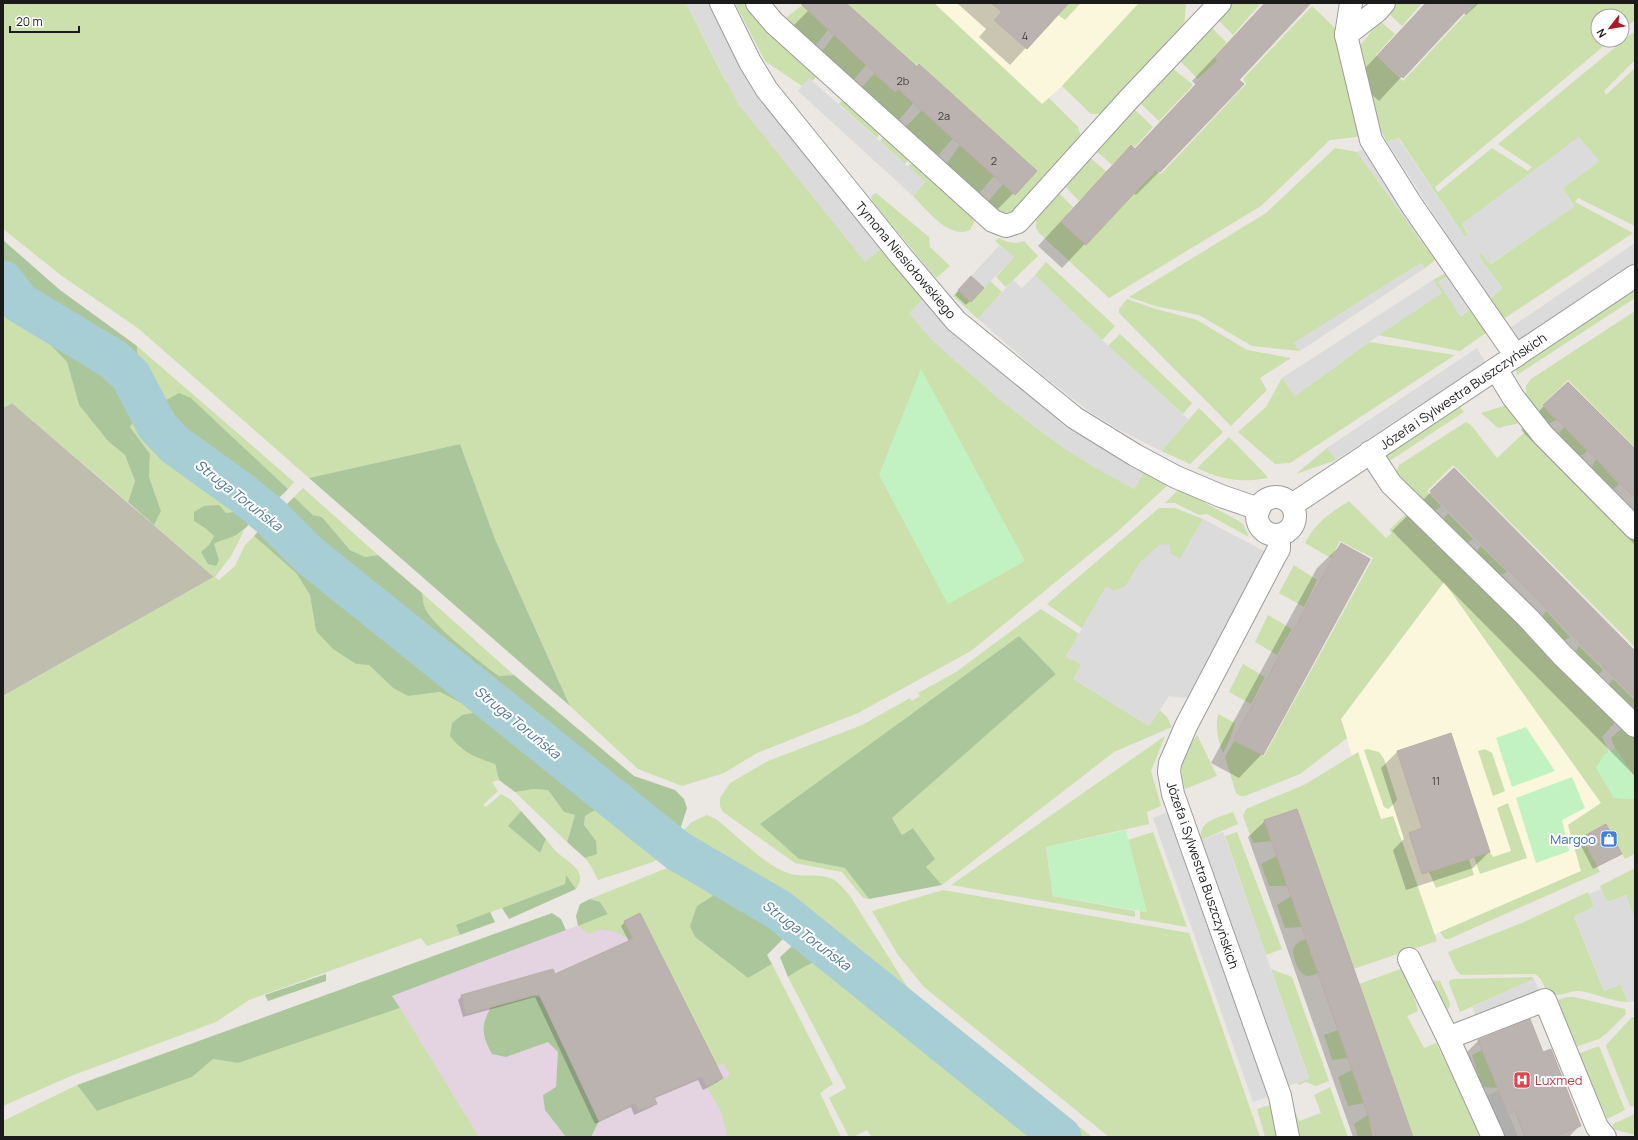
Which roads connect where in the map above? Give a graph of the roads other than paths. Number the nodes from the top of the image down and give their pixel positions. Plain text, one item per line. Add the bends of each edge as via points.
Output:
1 (721, 3) edge
2 (757, 3) edge
3 (1220, 3) edge
4 (1350, 3) edge
5 (1384, 3) edge
6 (1346, 35) junction
7 (1635, 276) edge
8 (1516, 356) junction
9 (1496, 370) junction
10 (1370, 452) junction
11 (1292, 505) junction
12 (1259, 509) junction
13 (1635, 528) edge
14 (1278, 536) junction
15 (1635, 726) edge
16 (1409, 959) dead end
17 (1448, 1038) junction
18 (1288, 1137) edge
19 (1493, 1137) edge
20 (1605, 1137) edge

1 - 12 street, Tymona Niesiołowskiego via 767,90 956,321 1075,418 1135,455 1176,476
2 - 3 street via 774,23 993,221 1006,226 1018,222
4 - 6 street
5 - 6 street
6 - 8 street via 1371,140 1411,204
7 - 8 street, Józefa i Sylwestra Buszczyńskich
8 - 9 street, Józefa i Sylwestra Buszczyńskich
9 - 10 street, Józefa i Sylwestra Buszczyńskich
9 - 13 street via 1513,397 1544,435
10 - 11 street, Józefa i Sylwestra Buszczyńskich
10 - 15 street via 1392,484
11 - 12 street via 1287,500 1275,497 1264,502
11 - 14 street via 1294,524 1285,534
12 - 14 street via 1257,518 1262,529
14 - 18 street, Józefa i Sylwestra Buszczyńskich via 1279,549 1186,726 1170,763 1169,772 1173,794 1280,1096
16 - 17 street
17 - 19 street
17 - 20 street via 1545,1000 1596,1127

